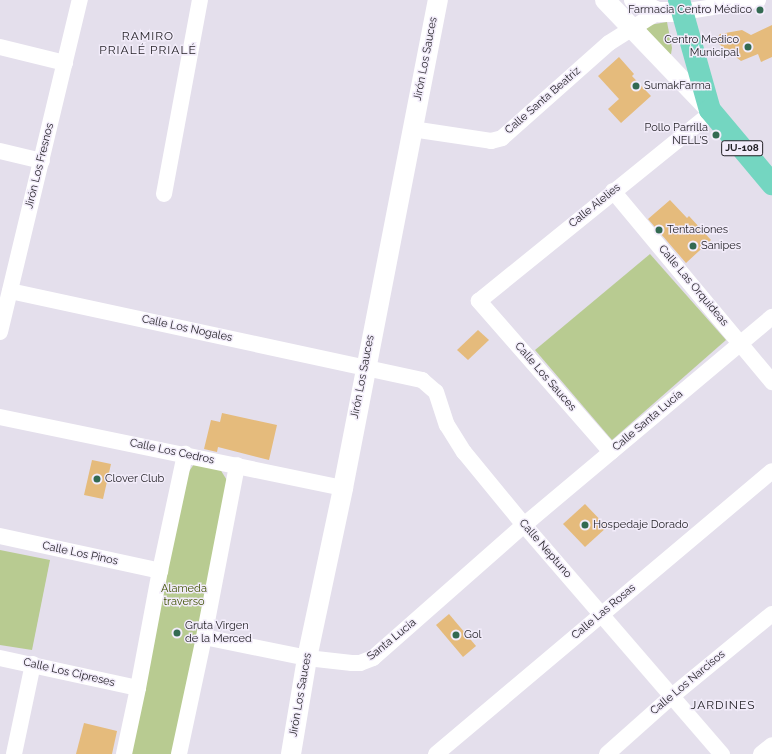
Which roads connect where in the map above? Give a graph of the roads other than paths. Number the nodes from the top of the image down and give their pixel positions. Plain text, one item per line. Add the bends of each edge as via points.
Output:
1 (80, 0) edge
2 (200, 0) edge
3 (438, 0) edge
4 (605, 0) edge
5 (634, 0) edge
6 (758, 0) edge
7 (680, 6) edge
8 (658, 12) junction
9 (632, 30) junction
10 (0, 47) edge
11 (65, 63) junction
12 (711, 111) junction
13 (412, 129) junction
14 (0, 151) edge
15 (42, 161) junction
16 (772, 184) edge
17 (613, 191) junction
18 (164, 194) dead end
19 (10, 291) junction
20 (479, 301) joint
21 (772, 317) edge
22 (0, 332) edge
23 (740, 343) junction
24 (365, 367) junction
25 (772, 382) edge
26 (0, 417) edge
27 (611, 452) junction
28 (185, 454) junction
29 (237, 465) junction
30 (772, 471) edge
31 (343, 488) junction
32 (524, 525) junction
33 (0, 536) edge
34 (160, 571) junction
35 (601, 614) junction
36 (772, 614) edge
37 (204, 637) junction
38 (0, 658) edge
39 (307, 658) junction
40 (33, 664) junction
41 (138, 688) junction
42 (672, 696) junction
43 (772, 745) edge
44 (438, 753) edge
45 (14, 754) edge
46 (124, 754) edge
47 (179, 754) edge
48 (291, 754) edge
49 (606, 754) edge
50 (722, 754) edge
51 (761, 754) edge

1 - 11 street, Jirón Los Fresnos
2 - 18 street
3 - 13 street, Jirón Los Sauces
4 - 9 street
5 - 8 street
6 - 7 street
7 - 8 street
7 - 12 main road, JU-108
8 - 9 street, Calle Santa Beatriz
9 - 12 street
9 - 13 street, Calle Santa Beatriz via 609,43 502,138 490,141
10 - 11 street
11 - 15 street, Jirón Los Fresnos
12 - 16 main road, JU-108
12 - 17 street, Calle Alelies
13 - 24 street, Jirón Los Sauces
14 - 15 street
15 - 19 street, Jirón Los Fresnos
17 - 20 street, Calle Alelies
17 - 23 street, Calle Las Orquideas
19 - 22 street, Jirón Los Fresnos
19 - 24 street, Calle Los Nogales
20 - 27 street, Calle Los Sauces
21 - 23 street, Calle Santa Lucía
23 - 25 street, Calle Las Orquideas
23 - 27 street, Calle Santa Lucía
24 - 31 street, Jirón Los Sauces
24 - 32 street, Calle Neptuno via 422,380 431,386 436,392 447,425 458,443
26 - 28 street, Calle Los Cedros
27 - 32 street, Calle Santa Lucía
28 - 29 street, Calle Los Cedros
28 - 34 street
29 - 31 street, Calle Los Cedros
29 - 37 street
30 - 35 street, Calle Las Rosas
31 - 39 street, Jirón Los Sauces
32 - 35 street, Calle Neptuno
32 - 39 street, Santa Lucia via 373,658 360,663
33 - 34 street, Calle Los Pinos
34 - 41 street
35 - 42 street, Calle Neptuno
35 - 44 street, Calle Las Rosas
36 - 42 street, Calle Los Narcisos
37 - 39 street, Santa Lucia
37 - 47 street
38 - 40 street, Calle Los Cipreses
39 - 48 street, Jirón Los Sauces
40 - 41 street, Calle Los Cipreses
40 - 45 street
41 - 46 street
42 - 49 street, Calle Los Narcisos
42 - 50 street, Calle Neptuno
43 - 51 street

